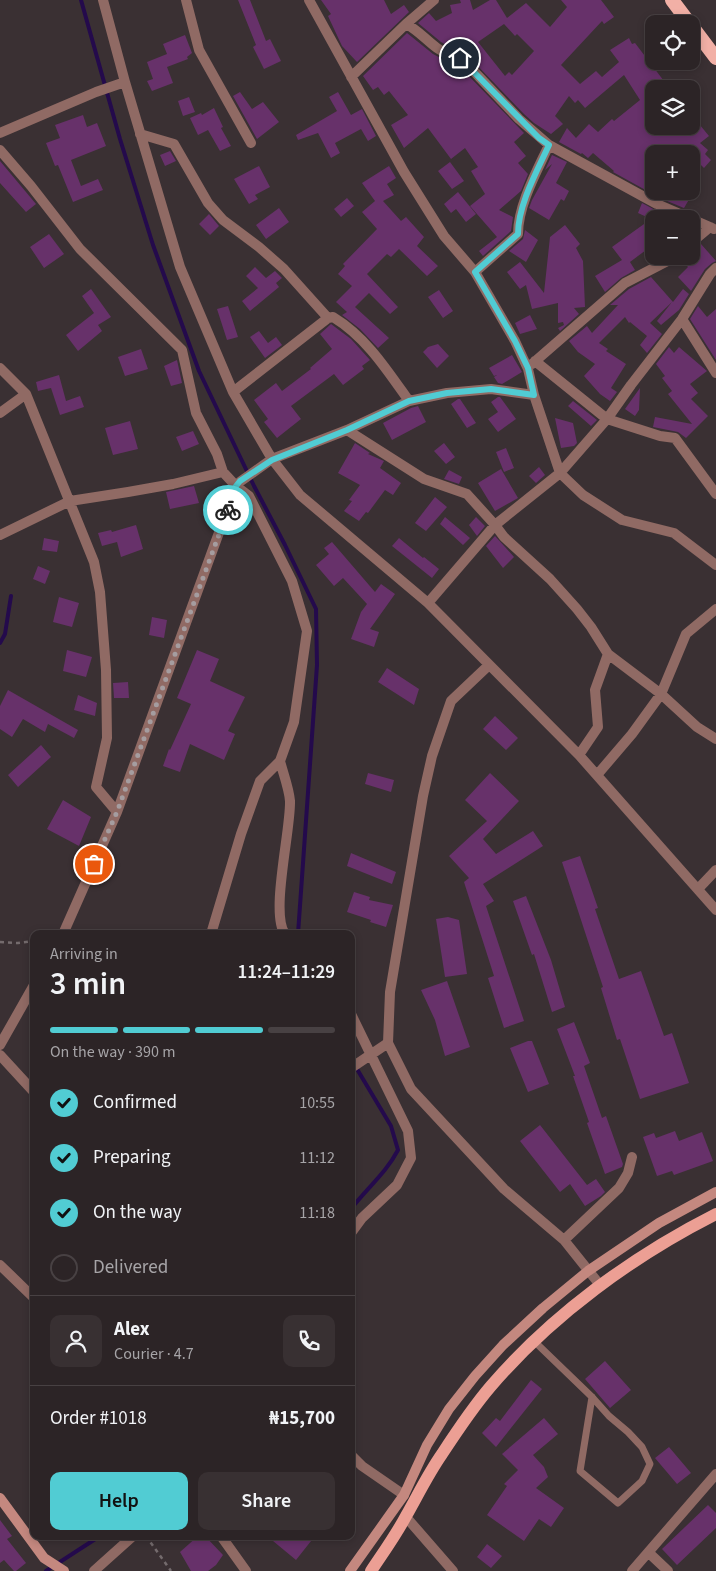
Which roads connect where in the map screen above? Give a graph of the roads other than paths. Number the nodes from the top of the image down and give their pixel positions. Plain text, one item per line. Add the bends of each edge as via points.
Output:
1 (103, 0) edge
2 (186, 0) edge
3 (309, 0) edge
4 (434, 0) edge
5 (672, 0) edge
6 (684, 15) edge
7 (406, 24) junction
8 (700, 36) edge
9 (716, 58) edge
10 (351, 77) junction
11 (120, 84) junction
12 (0, 133) edge
13 (140, 134) junction
14 (251, 143) dead end
15 (549, 145) junction
16 (0, 150) edge
17 (713, 228) edge
18 (700, 237) edge
19 (660, 265) edge
20 (716, 268) edge
21 (475, 272) junction
22 (328, 318) junction
23 (682, 319) junction
24 (531, 365) junction
25 (0, 368) edge
26 (716, 373) edge
27 (233, 392) junction
28 (26, 394) junction
29 (534, 395) junction
30 (409, 401) junction
31 (0, 413) edge
32 (607, 419) junction
33 (347, 430) junction
34 (272, 460) junction
35 (223, 472) junction
36 (560, 473) junction
37 (238, 484) junction
38 (716, 494) edge
39 (70, 500) junction
40 (496, 525) junction
41 (0, 535) edge
42 (716, 565) edge
43 (428, 603) junction
44 (716, 609) edge
45 (608, 654) junction
46 (489, 665) junction
47 (661, 694) junction
48 (716, 739) edge
49 (578, 755) junction
50 (280, 760) junction
51 (597, 775) junction
52 (117, 812) junction
53 (716, 870) edge
54 (698, 889) junction
55 (716, 910) edge
56 (65, 930) edge
57 (212, 930) edge
58 (283, 930) edge
59 (30, 992) edge
60 (355, 1022) edge
61 (0, 1044) edge
62 (388, 1044) junction
63 (372, 1054) junction
64 (0, 1055) edge
65 (355, 1065) edge
66 (30, 1088) edge
67 (632, 1158) dead end
68 (716, 1192) edge
69 (716, 1214) edge
70 (355, 1228) edge
71 (564, 1240) junction
72 (0, 1265) edge
73 (588, 1271) junction
74 (600, 1286) junction
75 (30, 1294) edge
76 (534, 1342) junction
77 (592, 1397) junction
78 (355, 1460) edge
79 (716, 1474) edge
80 (404, 1495) junction
81 (0, 1498) edge
82 (406, 1517) junction
83 (30, 1539) edge
84 (31, 1540) edge
85 (129, 1540) edge
86 (224, 1540) edge
87 (648, 1553) junction
88 (64, 1571) edge
89 (94, 1571) edge
90 (246, 1571) edge
91 (350, 1571) edge
92 (372, 1571) edge
93 (453, 1571) edge
94 (632, 1571) edge
95 (668, 1571) edge

1 - 11 street
2 - 14 street via 199,50
3 - 10 street
4 - 7 street
5 - 6 highway
7 - 10 street
7 - 15 street via 437,48 460,58
8 - 9 highway
10 - 21 street via 444,236
11 - 12 street
11 - 13 street
13 - 22 street via 174,144 208,203 223,220 284,269
13 - 27 street via 180,267
15 - 17 street via 657,204
15 - 21 street via 528,192 518,234
16 - 35 street via 80,248 182,350 196,413
17 - 18 street
19 - 24 street via 624,284
20 - 23 street
21 - 24 street
22 - 27 street
22 - 30 street via 333,317 343,323 372,351
23 - 26 street
23 - 32 street
24 - 29 street
24 - 32 street
25 - 28 street
27 - 34 street
28 - 31 street
28 - 39 street
29 - 30 street via 491,389
29 - 36 street
30 - 33 street
32 - 36 street
32 - 38 street via 675,438
33 - 34 street
33 - 40 street via 424,479 467,494
34 - 37 street
34 - 43 street via 300,495
35 - 37 street
35 - 39 street via 155,487
36 - 40 street
36 - 42 street via 583,495 622,520 674,533
37 - 50 street via 249,496 292,581 307,631 294,722
37 - 52 street
39 - 41 street
39 - 52 street via 94,562 100,592 107,738 96,787
40 - 43 street
40 - 45 street via 504,537 577,609
43 - 46 street
44 - 47 street via 686,634
45 - 47 street
45 - 49 street via 595,690 598,727
46 - 49 street
46 - 62 street via 451,701 432,756 390,992
47 - 48 street via 696,727
47 - 51 street
49 - 51 street
50 - 57 street via 260,781
50 - 58 street via 290,801 282,868 280,922
51 - 54 street
52 - 56 street
53 - 54 street
54 - 55 street
59 - 61 street
60 - 63 street
62 - 63 street
62 - 71 street via 411,1089 504,1189
63 - 65 street
63 - 70 street via 408,1131 410,1158 397,1185
64 - 66 street
67 - 71 street via 619,1188
68 - 73 main road via 659,1223
69 - 74 main road via 635,1260
71 - 73 street
72 - 75 street
73 - 74 street
73 - 80 main road via 503,1345 475,1376 427,1445
74 - 76 main road
76 - 77 lane
76 - 82 main road via 491,1386 468,1417 441,1455
77 - 77 lane via 580,1471 618,1503 642,1481 650,1464 642,1447
78 - 80 street
79 - 87 street
80 - 91 main road
81 - 83 main road
82 - 92 main road
82 - 93 street
84 - 88 main road via 44,1558
85 - 89 street
86 - 90 street
87 - 94 street
87 - 95 street

